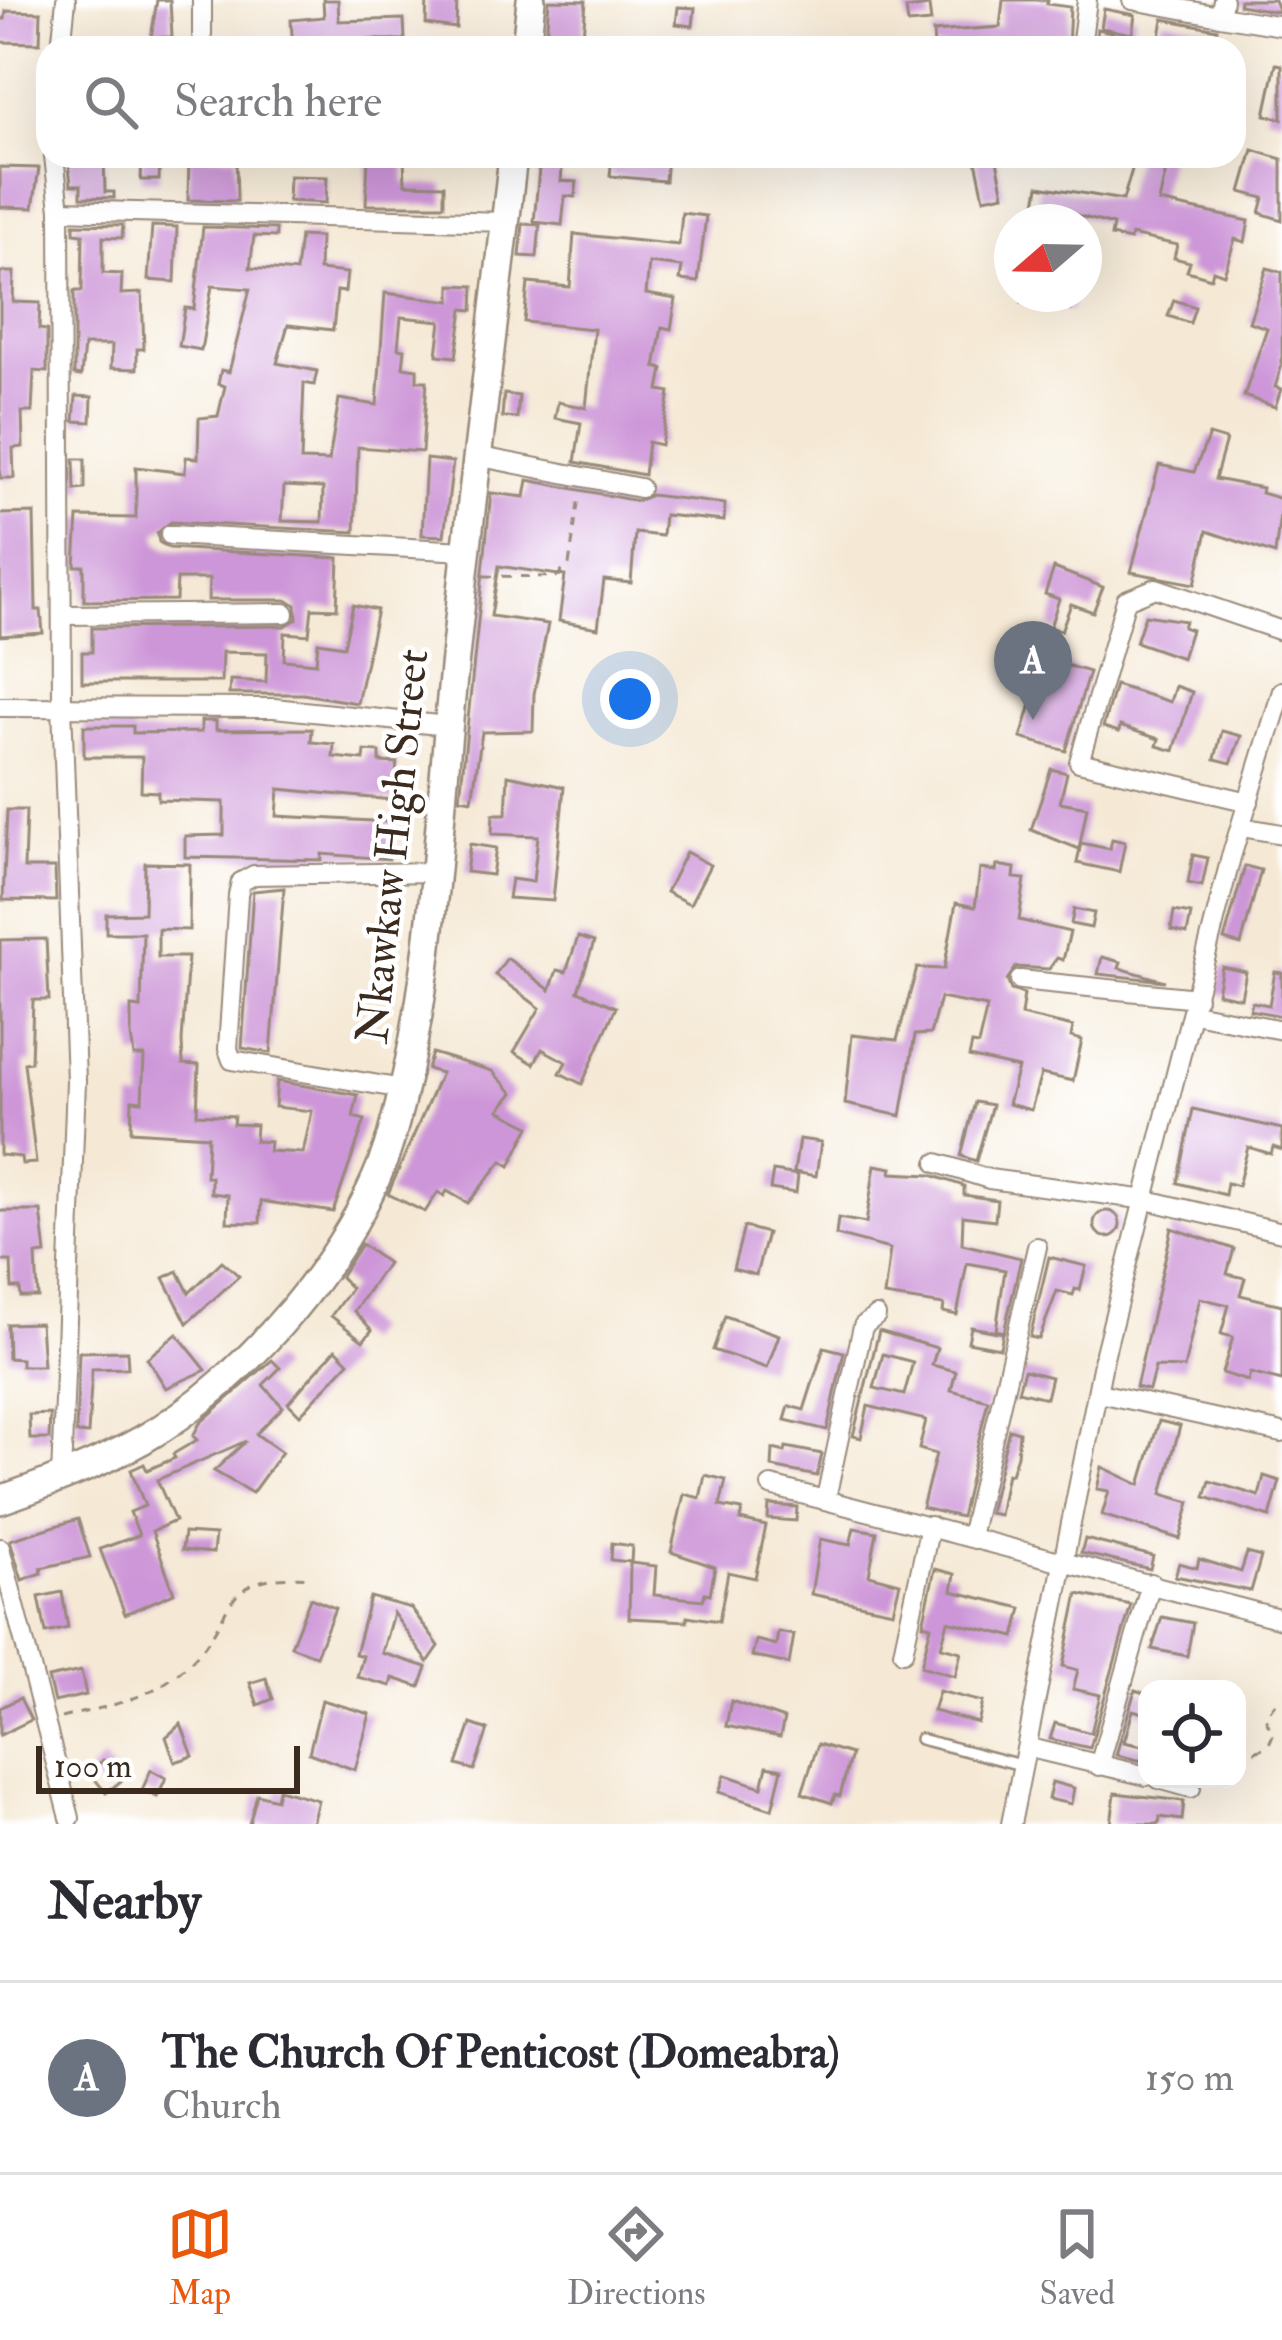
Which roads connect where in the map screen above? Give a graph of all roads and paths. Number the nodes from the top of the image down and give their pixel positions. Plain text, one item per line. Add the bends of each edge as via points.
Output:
1 (66, 0) edge
2 (202, 0) edge
3 (531, 0) edge
4 (1087, 0) edge
5 (1132, 0) edge
6 (1221, 8) edge
7 (1282, 26) edge
8 (202, 35) dead end
9 (63, 36) edge
10 (527, 36) edge
11 (1082, 36) edge
12 (55, 168) edge
13 (512, 168) edge
14 (60, 210) junction
15 (506, 222) junction
16 (476, 456) junction
17 (582, 478) junction
18 (640, 488) dead end
19 (170, 535) dead end
20 (464, 563) junction
21 (285, 613) dead end
22 (62, 615) junction
23 (1282, 631) edge
24 (1282, 691) edge
25 (62, 705) junction
26 (0, 707) edge
27 (448, 726) junction
28 (1250, 802) junction
29 (1241, 826) junction
30 (1282, 834) edge
31 (435, 872) junction
32 (1020, 980) dead end
33 (1196, 1005) junction
34 (1282, 1030) edge
35 (403, 1089) junction
36 (937, 1163) dead end
37 (1147, 1200) junction
38 (1282, 1232) edge
39 (1037, 1247) dead end
40 (876, 1316) dead end
41 (1099, 1393) junction
42 (1282, 1432) edge
43 (61, 1479) junction
44 (771, 1486) dead end
45 (826, 1498) junction
46 (0, 1500) edge
47 (930, 1526) junction
48 (970, 1537) junction
49 (0, 1548) edge
50 (1062, 1560) junction
51 (310, 1578) dead end
52 (1151, 1583) junction
53 (1282, 1619) edge
54 (903, 1652) dead end
55 (1277, 1701) dead end
56 (48, 1722) junction
57 (920, 1739) dead end
58 (1246, 1748) edge
59 (1028, 1757) junction
60 (1099, 1766) junction
61 (1138, 1774) edge
62 (70, 1818) dead end
63 (1012, 1824) edge

1 - 9 street
2 - 8 street
3 - 10 main road
4 - 11 street
5 - 6 street
6 - 7 street
12 - 14 street
13 - 15 main road, Nkawkaw High Street
14 - 15 street
14 - 22 street
15 - 16 main road, Nkawkaw High Street
16 - 17 street
16 - 20 main road, Nkawkaw High Street
17 - 18 street
17 - 20 path via 569,565 556,577
19 - 20 street
20 - 27 main road, Nkawkaw High Street
21 - 22 street
22 - 25 street
23 - 28 street via 1156,588 1126,600 1079,762
24 - 28 street
25 - 26 street
25 - 27 street via 274,708
25 - 43 street via 76,1081
27 - 31 main road, Nkawkaw High Street
28 - 29 street
29 - 30 street
29 - 33 street
31 - 35 main road, Nkawkaw High Street via 419,1022
31 - 35 street via 254,875 238,895 232,1060
32 - 33 street
33 - 34 street
33 - 37 street
35 - 43 main road, Nkawkaw High Street via 357,1219 266,1339 181,1414
36 - 37 street
37 - 38 street
37 - 41 street
39 - 48 street
40 - 45 street via 863,1326
41 - 42 street
41 - 50 street
43 - 46 main road, Nkawkaw High Street
44 - 45 street
45 - 47 street
47 - 48 street
47 - 54 street
48 - 50 street
49 - 56 street
50 - 52 street
50 - 59 street
51 - 56 path via 260,1577 237,1594 186,1668 135,1701
52 - 53 street
52 - 60 street
55 - 58 path via 1265,1717 1273,1736 1268,1746
56 - 62 street
57 - 59 lane
59 - 60 street
59 - 63 street
60 - 61 street

